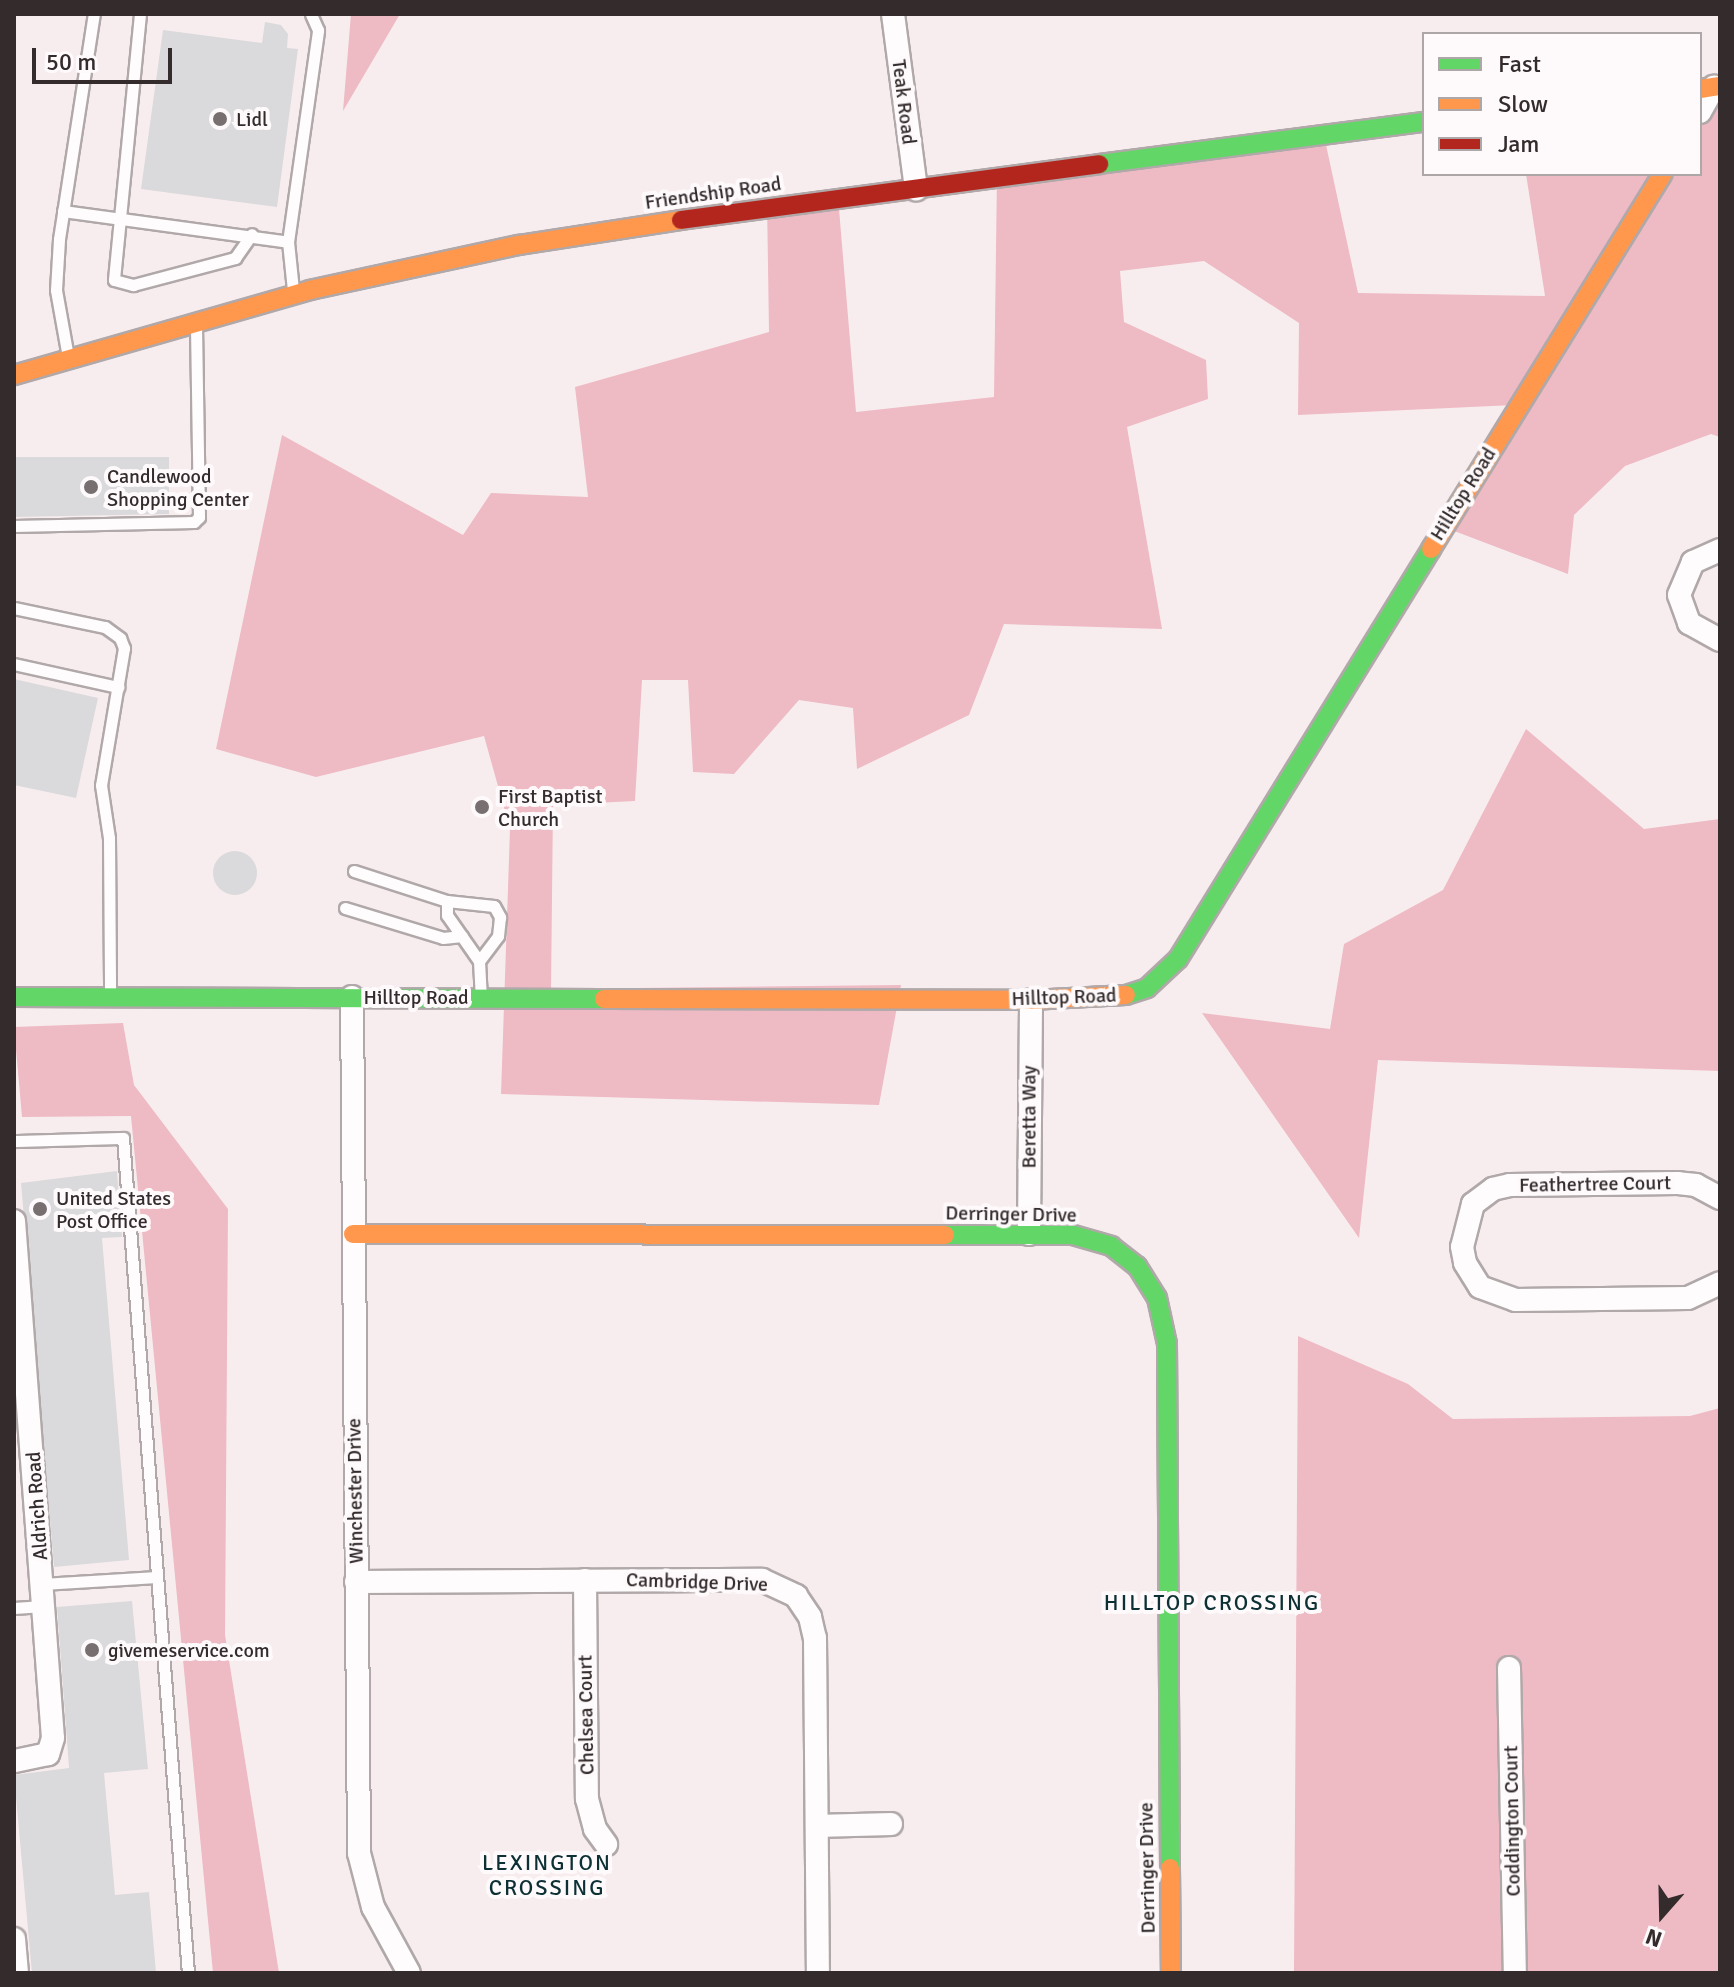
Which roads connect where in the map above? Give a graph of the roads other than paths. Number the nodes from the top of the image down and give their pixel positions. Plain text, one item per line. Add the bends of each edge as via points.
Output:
1 (94, 14) edge
2 (140, 14) edge
3 (311, 14) edge
4 (893, 14) edge
5 (1711, 87) edge
6 (1702, 107) edge
7 (1422, 122) edge
8 (1662, 176) edge
9 (916, 189) junction
10 (63, 211) junction
11 (119, 218) junction
12 (252, 234) junction
13 (288, 242) junction
14 (293, 295) junction
15 (196, 321) junction
16 (68, 358) junction
17 (16, 373) edge
18 (14, 526) edge
19 (1720, 550) edge
20 (14, 608) edge
21 (1720, 640) edge
22 (14, 664) edge
23 (118, 687) junction
24 (354, 871) dead end
25 (447, 901) junction
26 (345, 908) dead end
27 (462, 936) junction
28 (479, 961) junction
29 (14, 997) edge
30 (352, 997) junction
31 (481, 997) junction
32 (110, 998) junction
33 (1031, 1000) junction
34 (14, 1141) edge
35 (1720, 1198) edge
36 (14, 1221) edge
37 (353, 1234) junction
38 (1029, 1234) junction
39 (1720, 1283) edge
40 (157, 1577) junction
41 (585, 1580) junction
42 (356, 1582) junction
43 (42, 1595) junction
44 (14, 1608) edge
45 (1509, 1668) dead end
46 (14, 1761) edge
47 (891, 1824) dead end
48 (817, 1826) junction
49 (606, 1844) dead end
50 (14, 1939) edge
51 (17, 1973) edge
52 (188, 1973) edge
53 (409, 1973) edge
54 (818, 1973) edge
55 (1171, 1973) edge
56 (1515, 1973) edge

1 - 10 lane
2 - 11 lane
3 - 13 lane via 318,30
4 - 9 street, Teak Road
5 - 6 street
7 - 9 street, Friendship Road
8 - 33 street, Hilltop Road via 1178,959 1133,994
9 - 14 street, Friendship Road via 540,242
10 - 11 lane
10 - 16 lane via 56,290
11 - 12 lane
11 - 12 lane via 114,280 133,285 235,258
12 - 13 lane
13 - 14 lane
14 - 15 street, Friendship Road
15 - 16 street, Friendship Road
15 - 18 lane via 199,517 183,526
16 - 17 street, Friendship Road
19 - 21 street via 1693,562 1679,595 1689,623
20 - 23 lane via 115,632 124,648
22 - 23 lane
23 - 32 lane via 101,785 109,838
24 - 25 lane
25 - 27 lane via 447,915
25 - 28 lane via 494,906 500,917 498,936
26 - 27 lane via 443,938
27 - 28 lane
28 - 31 lane
29 - 32 street, Hilltop Road
30 - 31 street, Hilltop Road
30 - 32 street, Hilltop Road
30 - 37 street, Winchester Drive
31 - 33 street, Hilltop Road
33 - 38 street, Beretta Way
34 - 40 lane via 123,1138
35 - 39 street, Feathertree Court via 1696,1185 1678,1183 1510,1185 1493,1189 1473,1204 1462,1247 1480,1287 1515,1300 1688,1298
36 - 43 street, Aldrich Road
37 - 38 street, Derringer Drive
37 - 42 street, Winchester Drive
38 - 55 street, Derringer Drive via 1073,1235 1122,1253 1145,1276 1164,1318
40 - 43 lane
40 - 52 lane
41 - 42 street, Cambridge Drive
41 - 48 street, Cambridge Drive via 762,1580 796,1596 810,1617 815,1638
41 - 49 street, Chelsea Court via 587,1799 595,1829
42 - 53 street, Winchester Drive via 359,1853 373,1907
43 - 44 lane
43 - 46 street, Aldrich Road via 52,1750 38,1759
45 - 56 street, Coddington Court
47 - 48 street
48 - 54 street, Cambridge Drive
50 - 51 street

